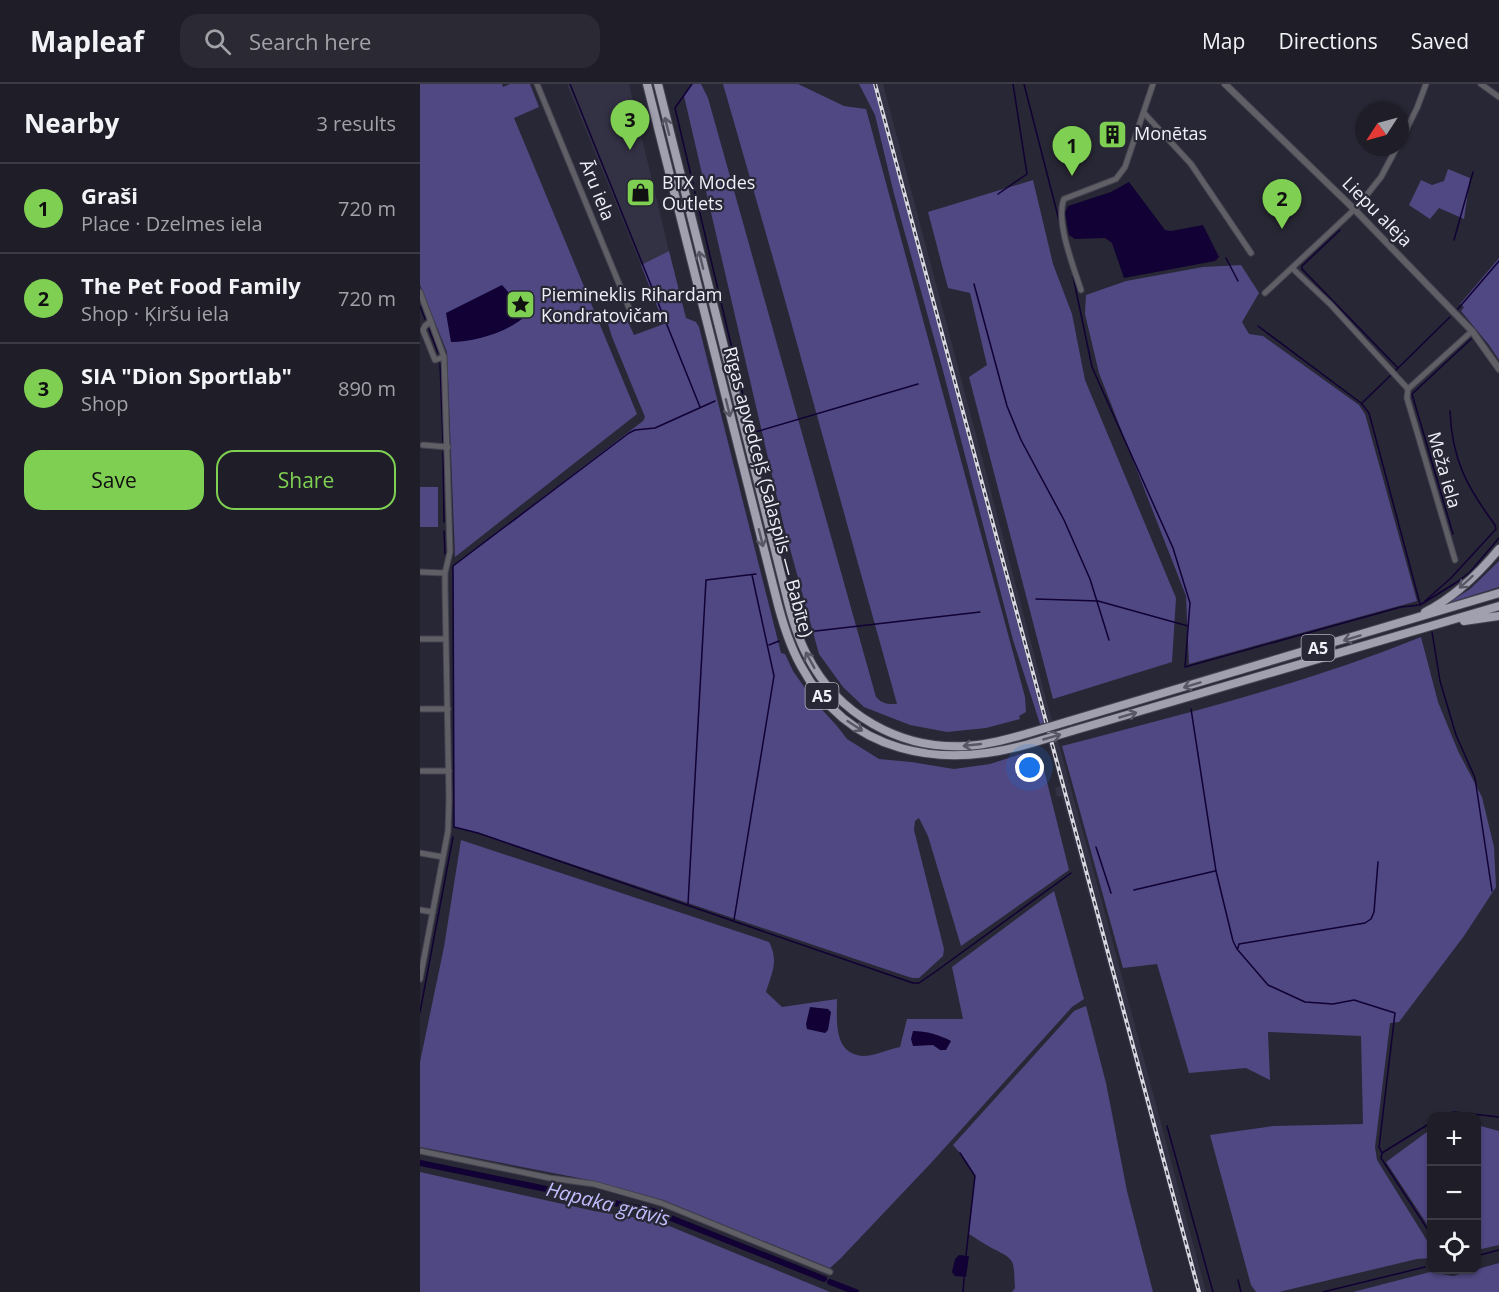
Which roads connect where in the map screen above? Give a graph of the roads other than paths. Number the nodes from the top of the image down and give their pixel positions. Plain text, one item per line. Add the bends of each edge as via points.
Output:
1 (537, 84) edge
2 (1154, 84) edge
3 (1225, 84) edge
4 (1426, 84) edge
5 (1486, 85) edge
6 (647, 86) edge
7 (658, 86) edge
8 (1499, 98) edge
9 (1144, 113) junction
10 (1409, 124) edge
11 (1392, 156) edge
12 (1354, 209) junction
13 (1251, 253) dead end
14 (1292, 268) junction
15 (1081, 291) dead end
16 (420, 292) edge
17 (1265, 293) dead end
18 (629, 308) dead end
19 (432, 321) junction
20 (1472, 331) junction
21 (444, 357) junction
22 (1499, 369) edge
23 (1408, 389) junction
24 (423, 446) dead end
25 (448, 447) junction
26 (1499, 549) edge
27 (1455, 560) dead end
28 (420, 572) edge
29 (446, 573) junction
30 (1499, 593) edge
31 (1499, 606) edge
32 (1499, 616) edge
33 (1408, 621) junction
34 (1439, 624) junction
35 (420, 639) edge
36 (446, 639) junction
37 (420, 709) edge
38 (448, 709) junction
39 (420, 771) edge
40 (449, 771) junction
41 (420, 853) edge
42 (443, 857) junction
43 (420, 910) edge
44 (433, 912) junction
45 (420, 979) edge
46 (420, 1150) edge
47 (830, 1272) dead end

1 - 18 street, Āru iela
2 - 9 street
3 - 12 street, Liepu aleja
4 - 10 street
5 - 8 street
6 - 7 highway via 654,93
6 -> 34 highway, Rīgas apvedceļš (Salaspils — Babīte) / A5, bridge via 789,640 806,675 845,719 869,735 929,755 988,754
33 -> 7 highway, Rīgas apvedceļš (Salaspils — Babīte) / A5, bridge via 987,743 935,745 901,737 852,711 813,666 788,603
9 - 13 street via 1191,164
9 - 15 street via 1125,167 1116,179 1062,204 1065,233
11 - 12 street via 1381,177
12 - 14 street
12 - 20 street, Liepu aleja
14 - 17 street
14 - 23 street
16 - 19 street
19 - 21 street
19 - 21 street via 423,330 435,360
20 - 22 street, Liepu aleja
20 - 23 street
21 - 25 street
23 - 27 street, Meža iela via 1407,398
24 - 25 street
25 - 29 street via 450,552
26 -> 33 highway via 1447,599
28 - 29 street
29 - 36 street
30 - 33 highway, Rīgas apvedceļš (Salaspils — Babīte) / A5
31 - 34 highway, Rīgas apvedceļš (Salaspils — Babīte) / A5
32 - 34 highway
35 - 36 street
36 - 38 street
37 - 38 street
38 - 40 street
39 - 40 street
40 - 42 street via 448,831
41 - 42 street
42 - 44 street
43 - 44 street
44 - 45 street
46 - 47 street via 594,1184 661,1203

